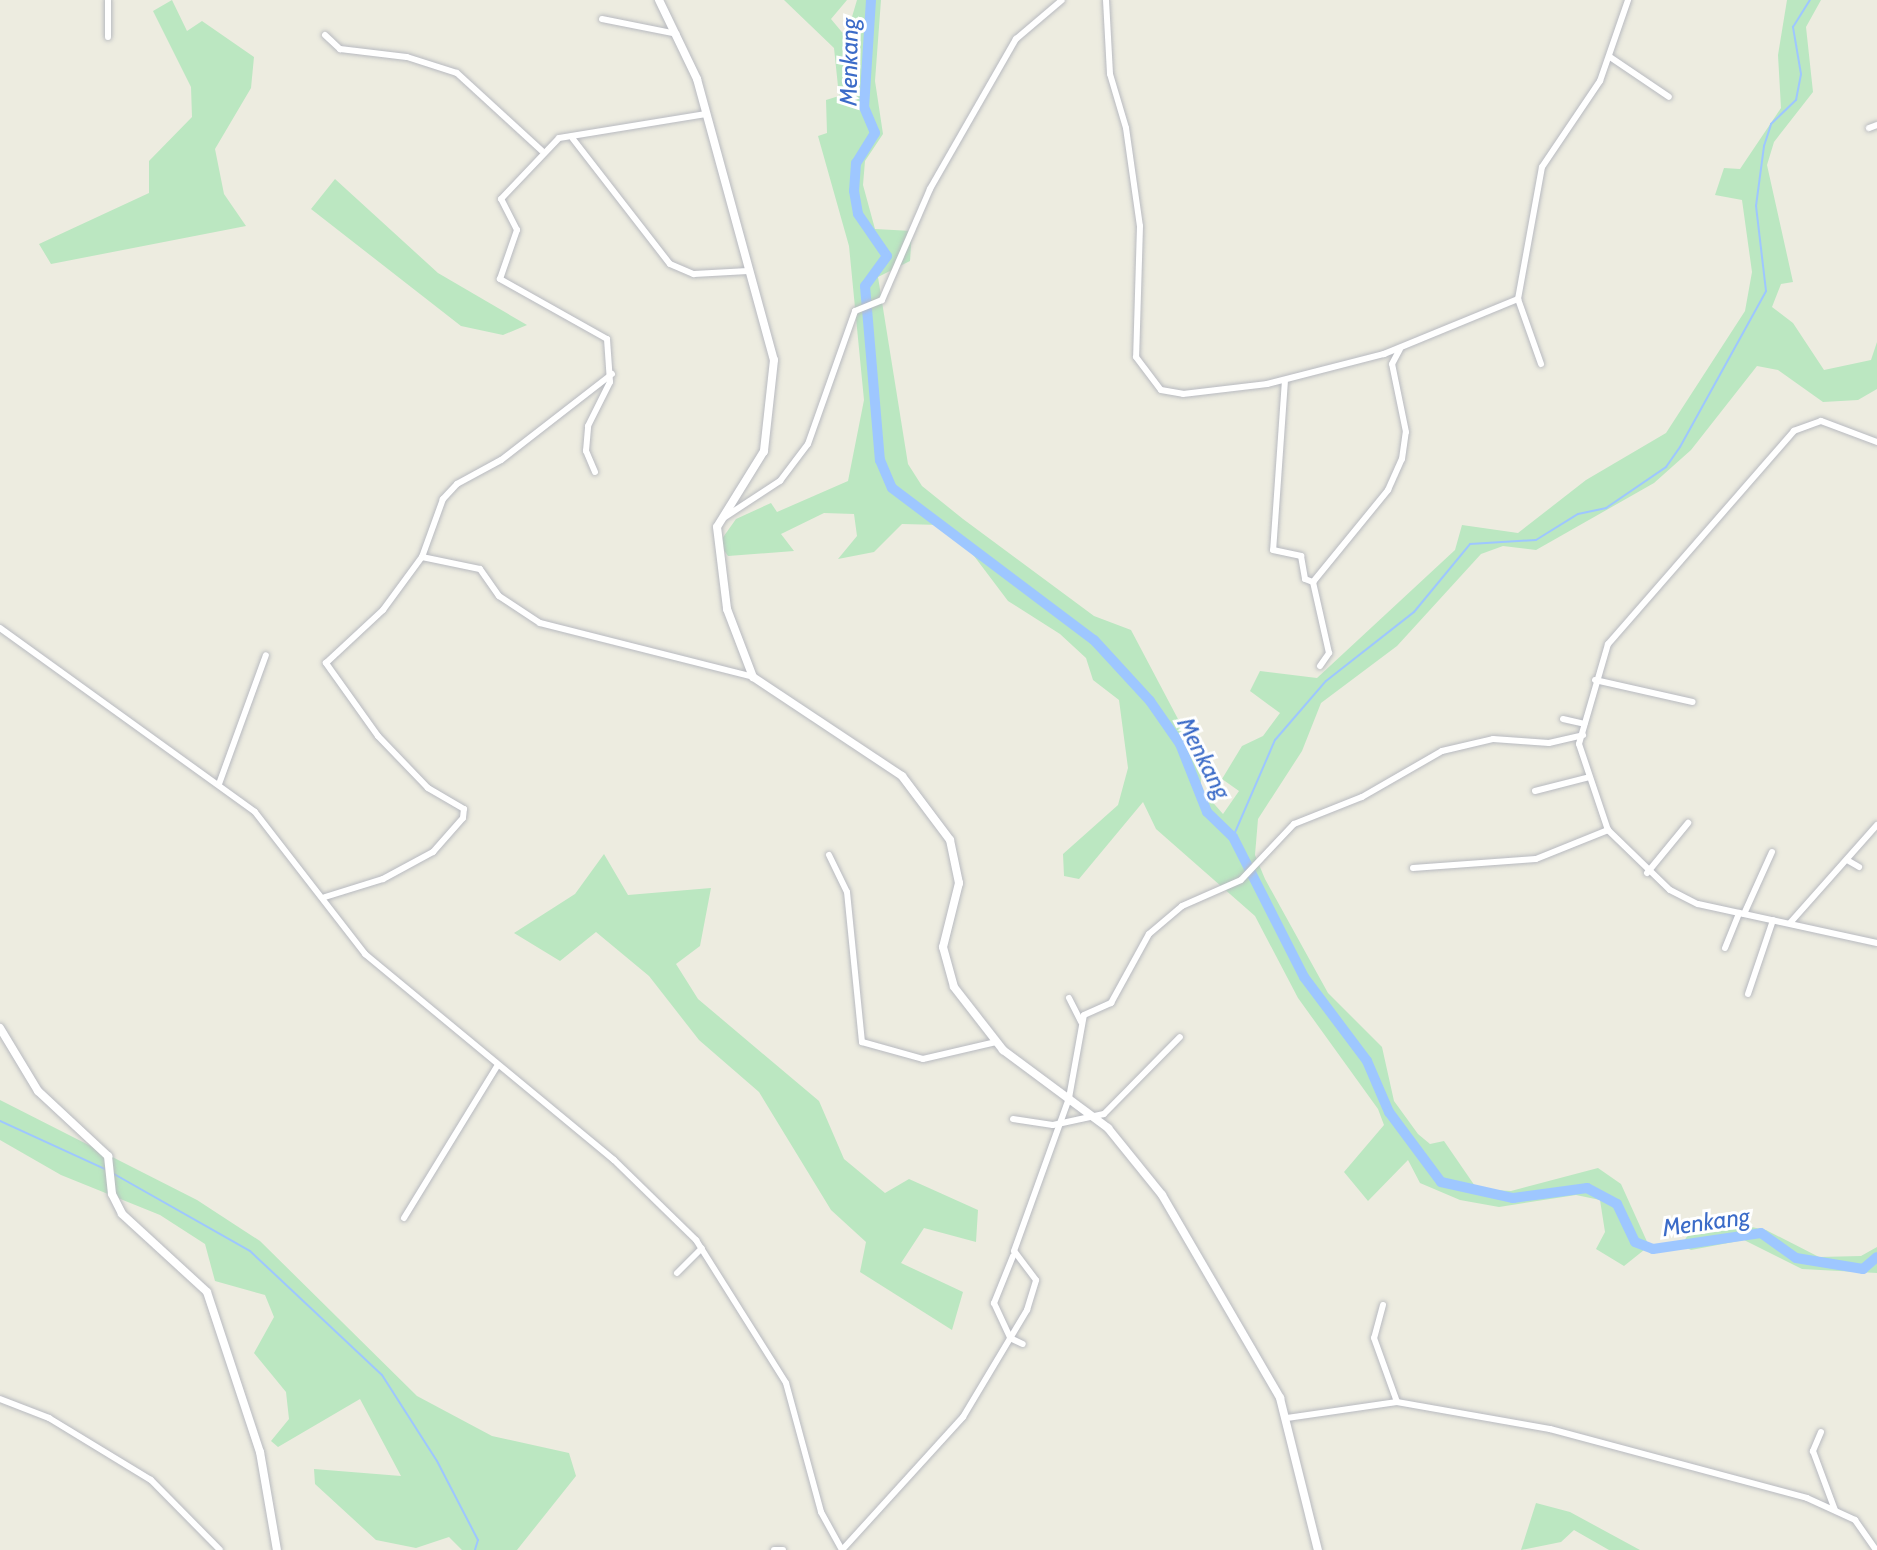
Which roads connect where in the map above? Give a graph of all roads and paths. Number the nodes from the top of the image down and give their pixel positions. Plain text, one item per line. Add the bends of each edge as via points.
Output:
1 (108, 0) edge
2 (659, 0) edge
3 (1062, 0) edge
4 (1106, 0) edge
5 (1628, 0) edge
6 (602, 19) dead end
7 (677, 34) junction
8 (325, 35) dead end
9 (108, 37) dead end
10 (1610, 57) junction
11 (1669, 97) dead end
12 (706, 114) junction
13 (571, 138) junction
14 (542, 151) junction
15 (748, 271) junction
16 (1518, 299) junction
17 (1400, 349) junction
18 (1541, 364) dead end
19 (612, 374) junction
20 (1285, 380) junction
21 (1877, 442) edge
22 (595, 472) dead end
23 (717, 527) junction
24 (422, 557) junction
25 (1313, 582) junction
26 (0, 628) edge
27 (266, 655) dead end
28 (1320, 666) dead end
29 (753, 677) junction
30 (1595, 680) junction
31 (1693, 702) dead end
32 (1563, 719) dead end
33 (1584, 724) junction
34 (1583, 735) junction
35 (1586, 778) junction
36 (219, 784) junction
37 (1535, 791) dead end
38 (1688, 823) dead end
39 (1877, 825) edge
40 (1608, 830) junction
41 (1772, 852) dead end
42 (829, 855) dead end
43 (1847, 860) junction
44 (1859, 867) dead end
45 (1413, 868) dead end
46 (1647, 873) junction
47 (325, 897) junction
48 (1741, 914) junction
49 (1773, 920) junction
50 (1790, 923) junction
51 (1877, 943) edge
52 (1725, 948) dead end
53 (1748, 994) dead end
54 (1069, 998) dead end
55 (1082, 1026) junction
56 (0, 1028) edge
57 (1180, 1037) dead end
58 (996, 1042) junction
59 (497, 1066) junction
60 (1069, 1098) junction
61 (1096, 1117) junction
62 (1013, 1119) dead end
63 (1058, 1125) junction
64 (404, 1218) dead end
65 (702, 1248) junction
66 (1013, 1256) junction
67 (677, 1273) dead end
68 (1383, 1305) dead end
69 (1010, 1338) junction
70 (1023, 1344) dead end
71 (0, 1399) edge
72 (1397, 1402) junction
73 (1287, 1418) junction
74 (1821, 1432) dead end
75 (1835, 1510) junction
76 (220, 1550) edge
77 (277, 1550) edge
78 (774, 1550) edge
79 (783, 1550) edge
80 (1318, 1550) edge
81 (1876, 1550) edge

1 - 9 street
2 - 7 street
3 - 23 street via 1016,39 930,189 882,300 855,311 808,444 780,481
4 - 20 street via 1110,74 1137,196 1141,370 1172,394
5 - 10 street
6 - 7 street
7 - 12 street
8 - 14 street via 340,49 407,57 467,78
10 - 11 street
10 - 16 street via 1577,123 1542,167
12 - 13 street
12 - 15 street
13 - 14 street
13 - 15 street via 591,154 670,264 694,274
14 - 19 street via 501,199 517,230 499,275 551,312 601,330
15 - 23 street via 768,317 774,408 757,467
16 - 17 street
16 - 18 street
17 - 20 street
17 - 25 street via 1392,364 1406,432 1397,475
19 - 22 street via 588,426 586,451
19 - 24 street via 501,460 457,484 443,499
20 - 25 street via 1273,550 1301,556 1305,579
21 - 30 street via 1821,421 1794,431 1634,609 1603,653
23 - 29 street via 727,609
24 - 29 street via 480,569 499,596 540,623
24 - 47 street via 383,610 326,663 378,736 428,788 464,809 463,818 433,852
25 - 28 street via 1329,653
26 - 36 street
27 - 36 street
29 - 58 street via 902,776 950,840 959,883 945,960 954,987
30 - 31 street
30 - 33 street
32 - 33 street
33 - 34 street
34 - 35 street
34 - 55 street via 1549,743 1493,739 1442,751 1362,797 1294,824 1247,872 1149,934 1111,1003 1087,1011
35 - 37 street
35 - 40 street
36 - 47 street via 273,829
38 - 46 street
39 - 43 street
40 - 45 street via 1536,859
40 - 46 street
41 - 48 street
42 - 58 street via 847,892 860,1039 887,1054 923,1059
43 - 44 street
43 - 50 street
46 - 48 street via 1689,901
47 - 59 street via 365,954
48 - 49 street
48 - 52 street
49 - 50 street
49 - 53 street
50 - 51 street
54 - 55 street
55 - 60 street
56 - 77 street via 38,1091 108,1156 112,1194 122,1214 207,1292 260,1452
57 - 61 street
58 - 60 street
59 - 64 street
59 - 65 street via 633,1177
60 - 61 street
60 - 63 street
61 - 63 street
61 - 73 street via 1167,1203
62 - 63 street
63 - 66 street
65 - 67 street
65 - 69 street via 786,1383 821,1512 842,1550 963,1417
66 - 69 street via 994,1297
66 - 69 street via 1036,1284
68 - 72 street via 1374,1338
69 - 70 street
71 - 76 street via 49,1418 151,1480
72 - 73 street
72 - 75 street via 1550,1429
73 - 80 street
74 - 75 street via 1813,1451
75 - 81 street via 1862,1525
78 - 79 street

